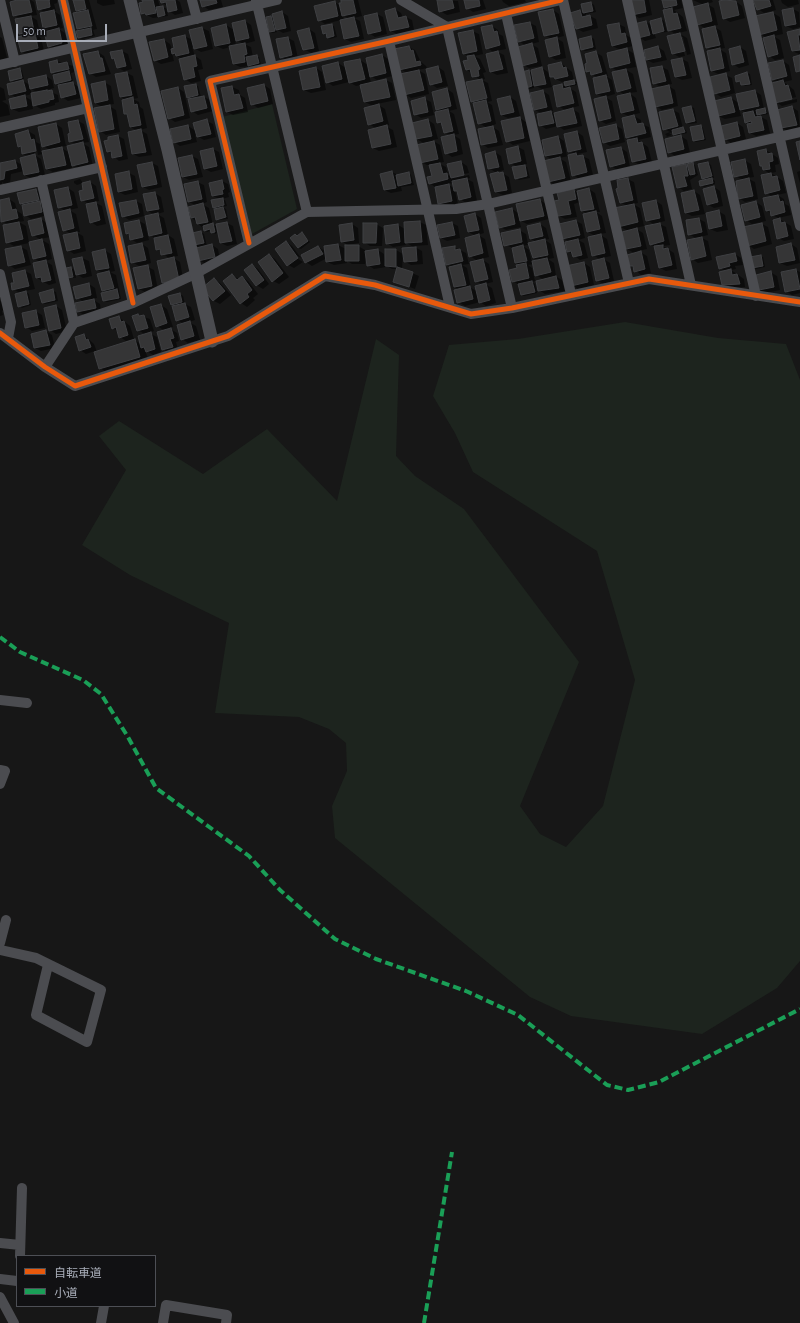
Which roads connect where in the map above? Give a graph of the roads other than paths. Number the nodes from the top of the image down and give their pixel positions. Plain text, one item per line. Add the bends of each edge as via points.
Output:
1 (0, 0) edge
2 (64, 0) edge
3 (130, 0) edge
4 (192, 0) edge
5 (277, 0) edge
6 (401, 0) edge
7 (562, 0) edge
8 (627, 0) edge
9 (687, 0) edge
10 (748, 0) edge
11 (256, 2) edge
12 (506, 14) junction
13 (196, 19) junction
14 (447, 27) junction
15 (138, 33) junction
16 (389, 41) junction
17 (74, 48) junction
18 (15, 62) junction
19 (0, 65) edge
20 (272, 66) junction
21 (88, 108) junction
22 (0, 128) edge
23 (800, 132) edge
24 (779, 136) junction
25 (721, 149) junction
26 (663, 163) junction
27 (102, 167) junction
28 (604, 176) junction
29 (41, 180) junction
30 (0, 190) edge
31 (547, 190) junction
32 (488, 204) junction
33 (428, 210) junction
34 (306, 212) junction
35 (800, 226) edge
36 (249, 243) junction
37 (0, 274) edge
38 (196, 274) junction
39 (629, 283) junction
40 (691, 285) junction
41 (571, 294) junction
42 (756, 296) junction
43 (800, 302) edge
44 (133, 303) junction
45 (450, 307) junction
46 (512, 308) junction
47 (74, 323) junction
48 (4, 336) edge
49 (212, 341) junction
50 (45, 367) junction
51 (0, 700) edge
52 (27, 703) dead end
53 (0, 770) edge
54 (0, 784) edge
55 (6, 920) dead end
56 (0, 943) edge
57 (0, 950) edge
58 (48, 964) junction
59 (22, 1188) dead end
60 (0, 1243) edge
61 (20, 1245) junction
62 (20, 1255) edge
63 (0, 1278) edge
64 (16, 1281) edge
65 (0, 1297) edge
66 (104, 1307) edge
67 (14, 1323) edge
68 (101, 1323) edge
69 (163, 1323) edge
70 (226, 1323) edge

1 - 18 street
2 - 17 street
3 - 15 street
4 - 13 street
5 - 11 street
6 - 14 street
7 - 12 street
7 - 28 street
8 - 26 street
9 - 25 street
10 - 24 street
11 - 13 street
11 - 20 street
12 - 14 street
12 - 31 street
13 - 15 street
14 - 16 street
14 - 32 street
15 - 17 street
15 - 38 street
16 - 20 street
16 - 33 street
17 - 18 street
17 - 21 street
18 - 19 street
20 - 34 street
20 - 36 street via 210,81
21 - 22 street
21 - 27 street
23 - 24 street
24 - 25 street
24 - 35 street
25 - 26 street
25 - 42 street
26 - 28 street
26 - 40 street
27 - 29 street
27 - 44 street
28 - 31 street
28 - 39 street
29 - 30 street
29 - 47 street
31 - 32 street
31 - 41 street
32 - 33 street
32 - 46 street
33 - 34 street
33 - 45 street
34 - 36 street
36 - 38 street
37 - 48 street via 10,322
38 - 44 street
38 - 49 street
39 - 40 street via 649,279
39 - 41 street
40 - 42 street
41 - 46 street
42 - 43 street
44 - 47 street
45 - 46 street via 471,314
45 - 49 street via 374,285 325,276 228,336
47 - 50 street
48 - 50 street
49 - 50 street via 75,386
51 - 52 street
53 - 54 street via 5,771
55 - 56 street
57 - 58 street via 36,958
58 - 58 street via 100,990 87,1042 36,1015
59 - 61 street
60 - 61 street
61 - 62 street
63 - 64 street
65 - 67 street
66 - 68 street
69 - 70 street via 166,1305 227,1315

